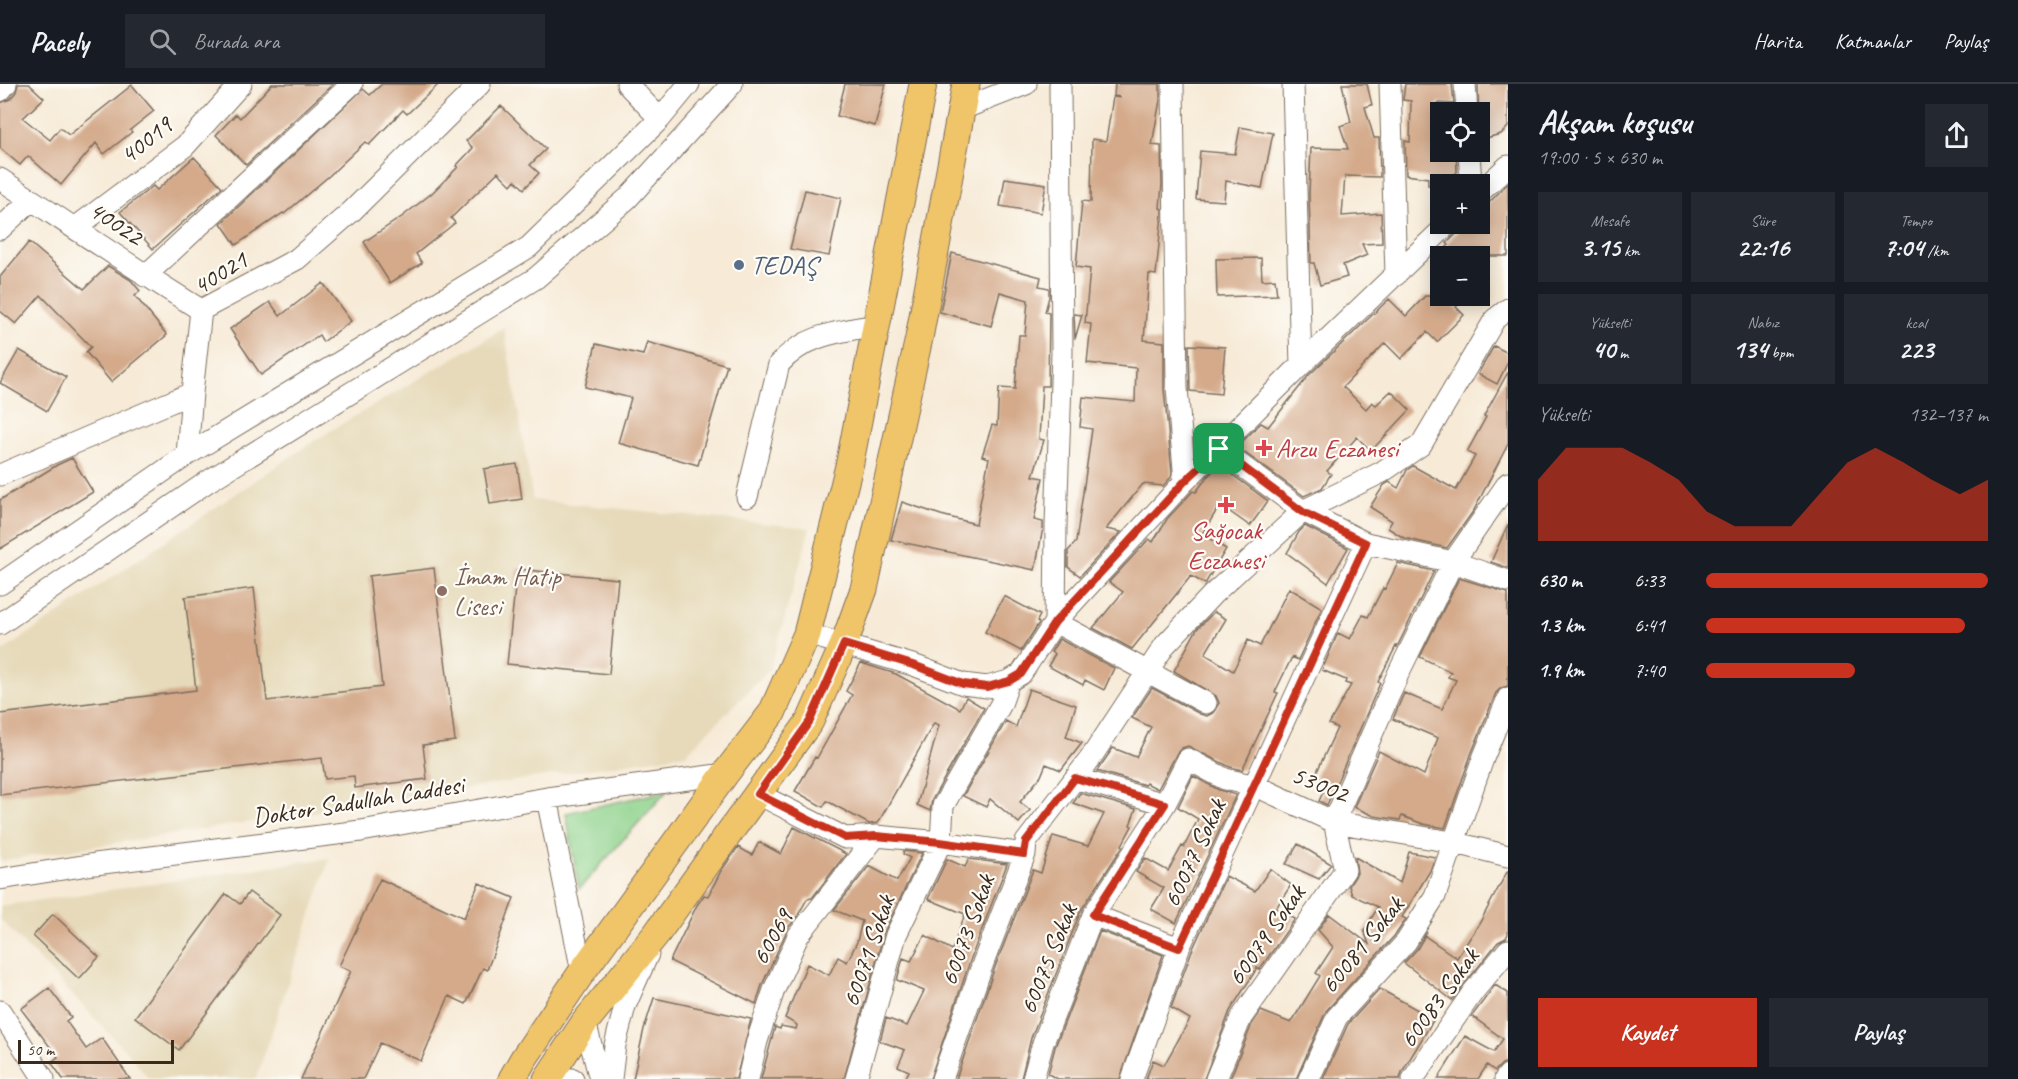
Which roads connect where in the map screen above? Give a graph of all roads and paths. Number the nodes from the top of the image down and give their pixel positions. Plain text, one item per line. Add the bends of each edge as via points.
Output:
1 (6, 84) edge
2 (241, 84) edge
3 (352, 84) edge
4 (480, 84) edge
5 (627, 84) edge
6 (689, 84) edge
7 (732, 84) edge
8 (923, 84) edge
9 (1026, 84) edge
10 (1060, 84) edge
11 (1173, 84) edge
12 (1293, 84) edge
13 (1390, 84) edge
14 (1465, 84) edge
15 (0, 91) edge
16 (964, 97) edge
17 (1466, 102) edge
18 (660, 119) junction
19 (1508, 166) edge
20 (0, 179) edge
21 (1490, 183) edge
22 (31, 200) junction
23 (75, 228) junction
24 (0, 229) edge
25 (1438, 234) edge
26 (1396, 275) junction
27 (145, 276) junction
28 (1508, 309) edge
29 (201, 310) junction
30 (877, 325) junction
31 (1301, 365) junction
32 (192, 393) junction
33 (1219, 449) junction
34 (187, 455) junction
35 (0, 475) edge
36 (1185, 481) junction
37 (1508, 483) edge
38 (747, 497) dead end
39 (1303, 512) junction
40 (1366, 543) junction
41 (1453, 562) junction
42 (1508, 581) edge
43 (0, 584) edge
44 (1055, 622) junction
45 (0, 624) edge
46 (807, 634) junction
47 (844, 644) junction
48 (1147, 673) junction
49 (1009, 681) junction
50 (1508, 698) edge
51 (1206, 703) dead end
52 (724, 774) junction
53 (1075, 778) junction
54 (1256, 786) junction
55 (758, 794) junction
56 (547, 798) junction
57 (1165, 804) junction
58 (1334, 822) junction
59 (876, 836) junction
60 (940, 842) junction
61 (1452, 842) junction
62 (1024, 854) junction
63 (1508, 856) edge
64 (0, 879) edge
65 (1093, 915) junction
66 (657, 933) junction
67 (1179, 948) junction
68 (1508, 950) edge
69 (582, 972) junction
70 (0, 1011) edge
71 (585, 1022) junction
72 (1508, 1075) edge
73 (44, 1079) edge
74 (512, 1079) edge
75 (547, 1079) edge
76 (563, 1079) edge
77 (573, 1079) edge
78 (600, 1079) edge
79 (611, 1079) edge
80 (748, 1079) edge
81 (856, 1079) edge
82 (942, 1079) edge
83 (1032, 1079) edge
84 (1132, 1079) edge
85 (1216, 1079) edge
86 (1309, 1079) edge
87 (1413, 1079) edge
88 (1505, 1079) edge

1 - 15 street
2 - 23 street, 40019 via 185,146
3 - 27 street
4 - 29 street, 40021 via 352,212 297,260
5 - 18 street
6 - 18 street
7 - 45 street via 628,198 537,278 207,482
8 - 30 main road
9 - 16 street
10 - 44 street via 1062,353
11 - 36 street via 1177,388
12 - 31 street
13 - 26 street
14 - 17 street
16 - 47 main road via 919,338 864,589
18 - 34 street via 529,247
19 - 21 street
20 - 22 street, 40022
22 - 23 street, 40022
22 - 24 street
23 - 27 street, 40022
25 - 26 street
26 - 31 street
27 - 29 street, 40022
28 - 39 street, 60073 Sokak via 1495,319 1421,445 1382,472
29 - 32 street, 40021
30 - 38 street via 802,343 779,364
30 - 46 main road via 850,462
31 - 33 street
32 - 34 street, 40021
32 - 35 street
33 - 36 street
33 - 39 street
34 - 43 street
36 - 44 street
37 - 41 street
39 - 40 street
39 - 48 street, 60073 Sokak via 1213,594 1165,645
40 - 41 street
40 - 54 street, 60077 Sokak
41 - 42 street
41 - 58 street via 1399,672
44 - 48 street
44 - 49 street via 1021,674
46 - 47 street
46 - 52 main road via 772,713
47 - 49 street via 963,684 987,687
47 - 55 main road via 810,721
48 - 51 street
48 - 53 street, 60073 Sokak
49 - 60 street, 60071 Sokak via 1001,704 943,806
50 - 61 street, 60081 Sokak
52 - 56 street, Doktor Sadullah Caddesi
52 - 69 main road
53 - 57 street
53 - 62 street, 60073 Sokak via 1026,842
54 - 57 street, 53002 via 1225,779 1188,759
54 - 58 street, 53002
54 - 67 street, 60077 Sokak
55 - 59 street via 845,838
55 - 66 main road
56 - 64 street, Doktor Sadullah Caddesi via 361,831
56 - 69 street
57 - 65 street, 60075 Sokak
58 - 61 street, 53002
58 - 85 street, 60079 Sokak via 1345,870 1241,1018
59 - 60 street
59 - 80 street, 60069 via 798,936 774,990
60 - 62 street
60 - 81 street, 60071 Sokak via 896,935
61 - 63 street, 53002
61 - 86 street, 60081 Sokak via 1435,896 1406,942 1337,1017
62 - 82 street, 60073 Sokak
65 - 67 street
65 - 83 street, 60075 Sokak
66 - 71 main road
66 - 79 street via 625,1006
67 - 84 street, 60077 Sokak
68 - 87 street, 60083 Sokak via 1473,992
69 - 71 main road
69 - 74 main road
70 - 73 street
71 - 75 main road
71 - 78 street
72 - 88 street
76 - 77 street

